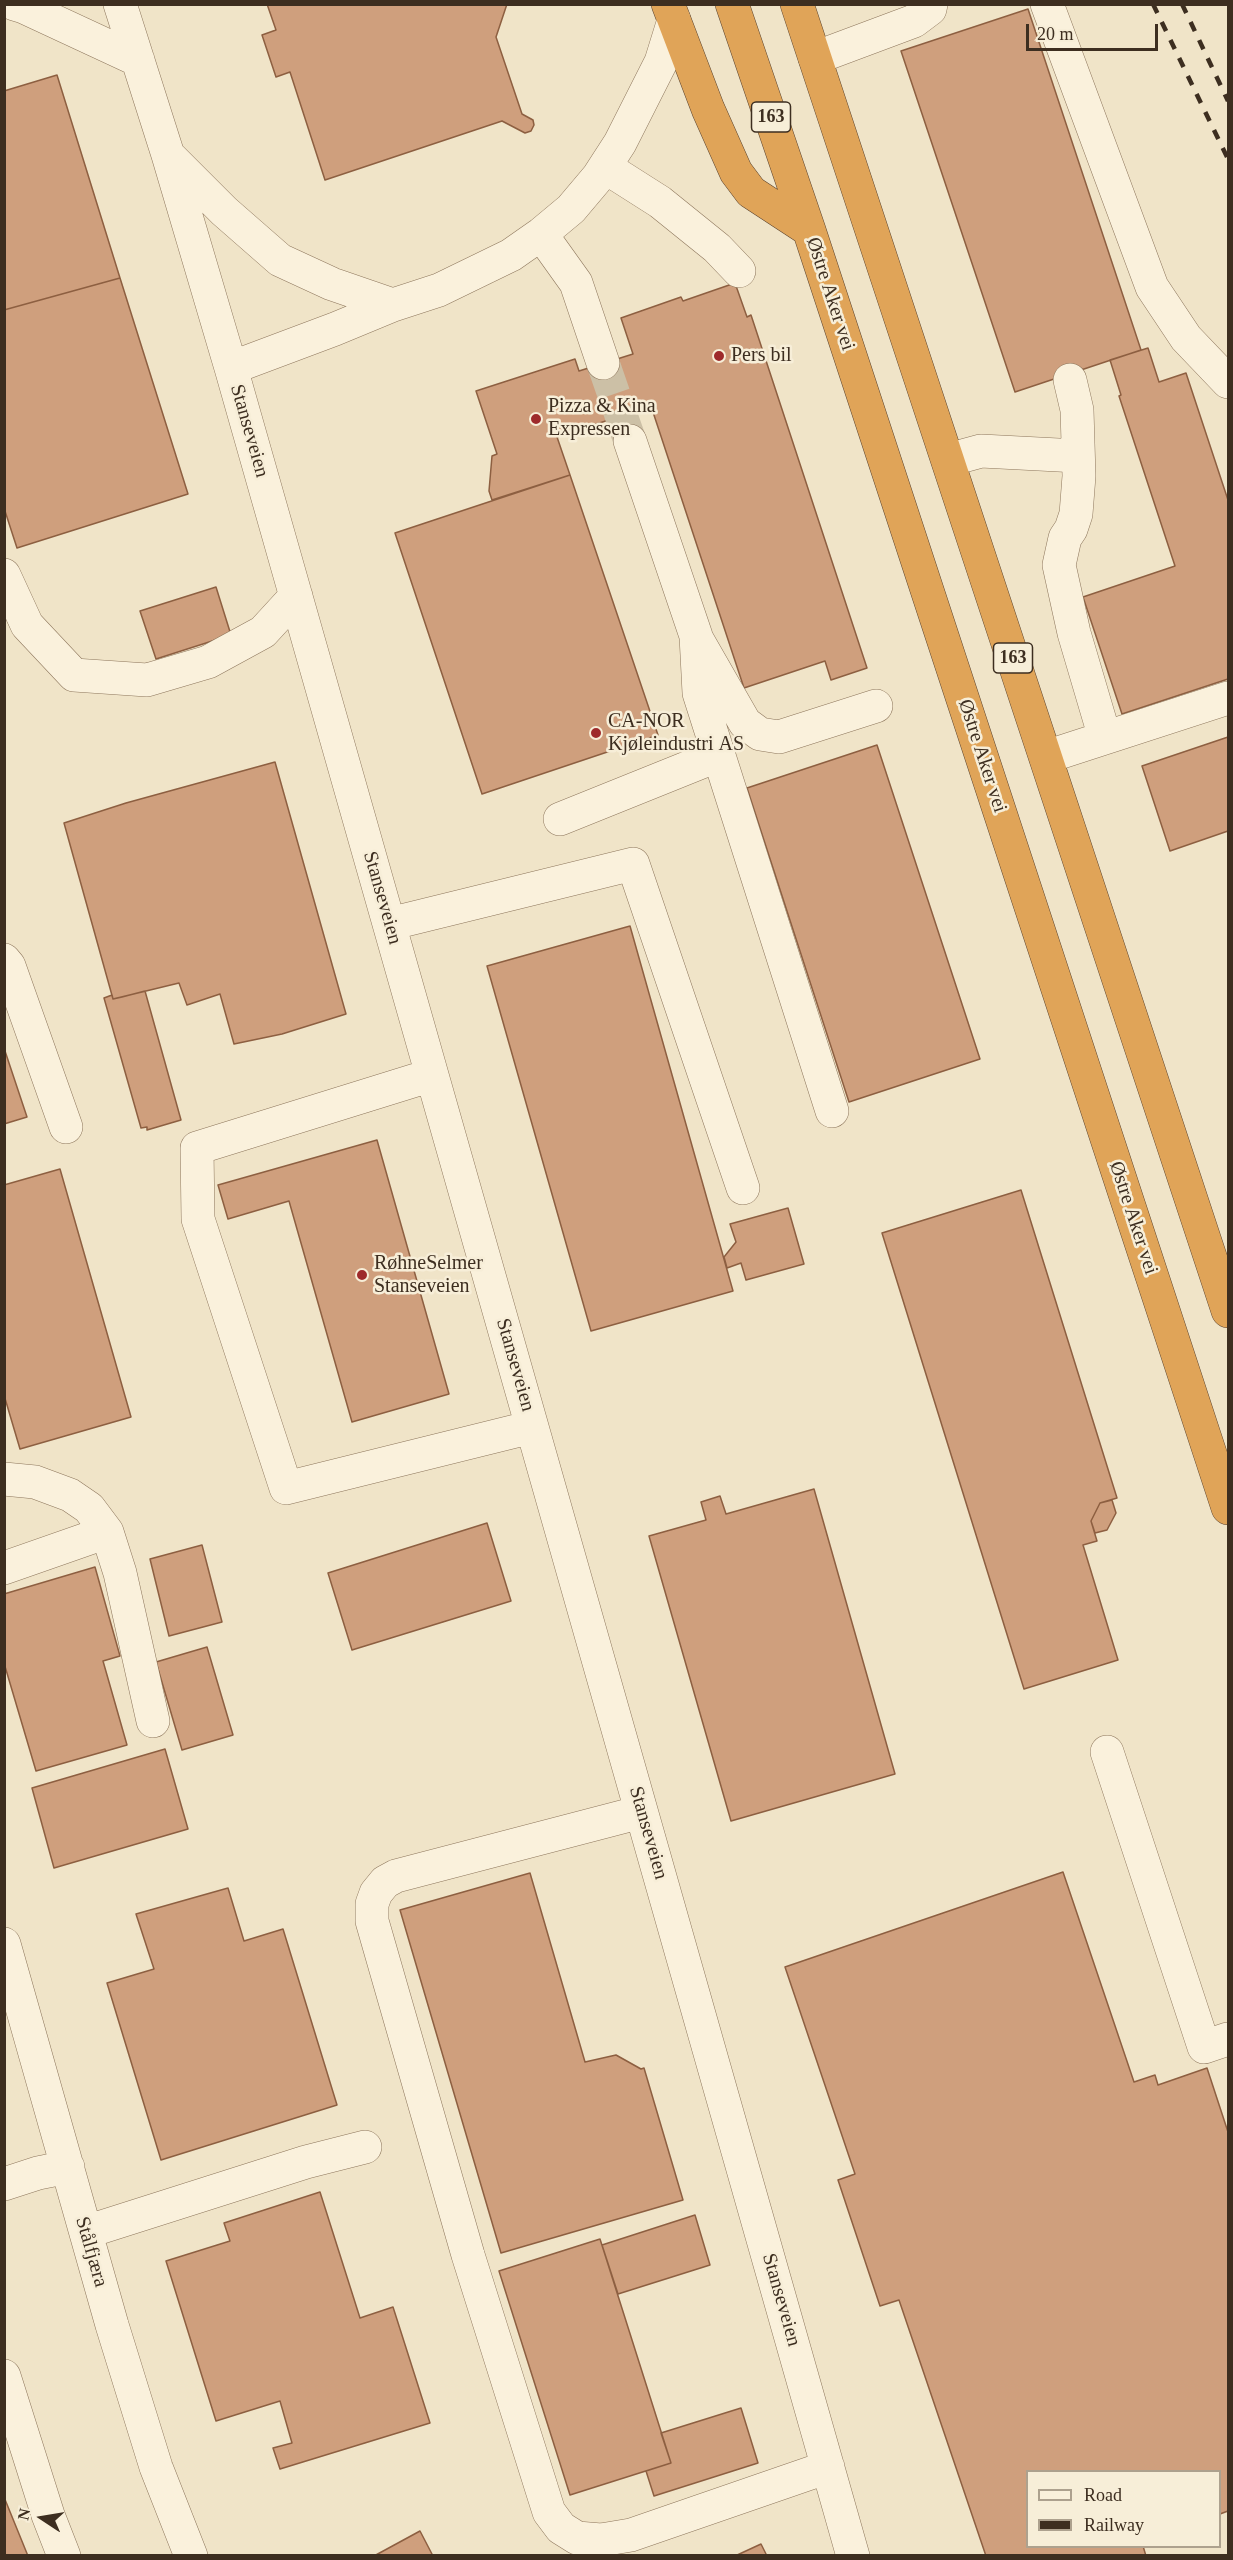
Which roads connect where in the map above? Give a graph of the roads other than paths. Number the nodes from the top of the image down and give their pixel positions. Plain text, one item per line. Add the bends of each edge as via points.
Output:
1 (14, 4) edge
2 (120, 4) edge
3 (732, 4) edge
4 (797, 4) edge
5 (931, 4) edge
6 (1047, 4) edge
7 (671, 12) edge
8 (815, 58) junction
9 (138, 60) junction
10 (168, 155) junction
11 (605, 167) junction
12 (809, 230) junction
13 (541, 234) junction
14 (739, 271) dead end
15 (393, 305) junction
16 (603, 363) tunnel mouth
17 (231, 368) junction
18 (1070, 380) dead end
19 (1228, 382) edge
20 (630, 441) tunnel mouth
21 (1078, 456) junction
22 (948, 460) junction
23 (4, 575) edge
24 (296, 596) junction
25 (696, 636) junction
26 (1228, 698) edge
27 (876, 706) dead end
28 (1105, 738) junction
29 (719, 755) junction
30 (1046, 757) junction
31 (560, 819) dead end
32 (389, 924) junction
33 (4, 960) edge
34 (432, 1075) junction
35 (832, 1111) dead end
36 (66, 1127) dead end
37 (743, 1188) dead end
38 (1228, 1311) edge
39 (532, 1427) junction
40 (4, 1479) edge
41 (1228, 1508) edge
42 (107, 1532) junction
43 (4, 1568) edge
44 (153, 1721) dead end
45 (1107, 1752) dead end
46 (641, 1812) junction
47 (4, 1944) edge
48 (10, 1987) edge
49 (1228, 2039) edge
50 (365, 2147) dead end
51 (68, 2167) junction
52 (4, 2184) edge
53 (86, 2232) junction
54 (4, 2376) edge
55 (828, 2467) junction
56 (602, 2548) edge
57 (64, 2556) edge
58 (191, 2556) edge
59 (853, 2556) edge

1 - 9 street
2 - 9 street, Stanseveien
3 - 12 highway, Østre Aker vei / 163
4 - 8 highway, 163
5 - 8 street via 914,21
6 - 19 street via 1152,287 1186,338
7 - 11 street via 661,62
7 - 12 highway via 736,172 752,192
8 - 22 highway, 163
9 - 10 street, Stanseveien
10 - 15 street via 280,260 332,284
10 - 17 street, Stanseveien
11 - 13 street via 571,209
11 - 14 street via 660,202
12 - 41 highway, Østre Aker vei / 163
13 - 15 street via 480,271
13 - 16 street via 576,283
15 - 17 street
17 - 24 street, Stanseveien
18 - 21 street via 1077,410
20 - 25 street
21 - 22 street via 981,451
21 - 28 street via 1076,514 1059,565
22 - 30 highway, 163
23 - 24 street via 27,625 74,675 147,680 208,662 263,632
24 - 32 street, Stanseveien
25 - 27 street via 745,723 760,734 779,736
25 - 29 street via 699,693
26 - 28 street
28 - 30 street
29 - 31 street
29 - 35 street
30 - 38 highway, 163
32 - 34 street, Stanseveien
32 - 37 street via 633,864
33 - 36 street
34 - 39 street, Stanseveien
34 - 39 street via 196,1148 198,1218 286,1488
39 - 46 street, Stanseveien
40 - 42 street via 35,1482 70,1494 89,1508
42 - 43 street
42 - 44 street
45 - 49 street via 1204,2047
46 - 55 street, Stanseveien
46 - 56 street via 396,1876 380,1887 372,1904 372,1921 468,2255 549,2512 561,2528
47 - 48 street, Stålfjæra
48 - 51 street, Stålfjæra
50 - 53 street
51 - 52 street
51 - 53 street, Stålfjæra
53 - 58 street, Stålfjæra via 156,2467
54 - 57 street
55 - 56 street
55 - 59 street, Stanseveien

